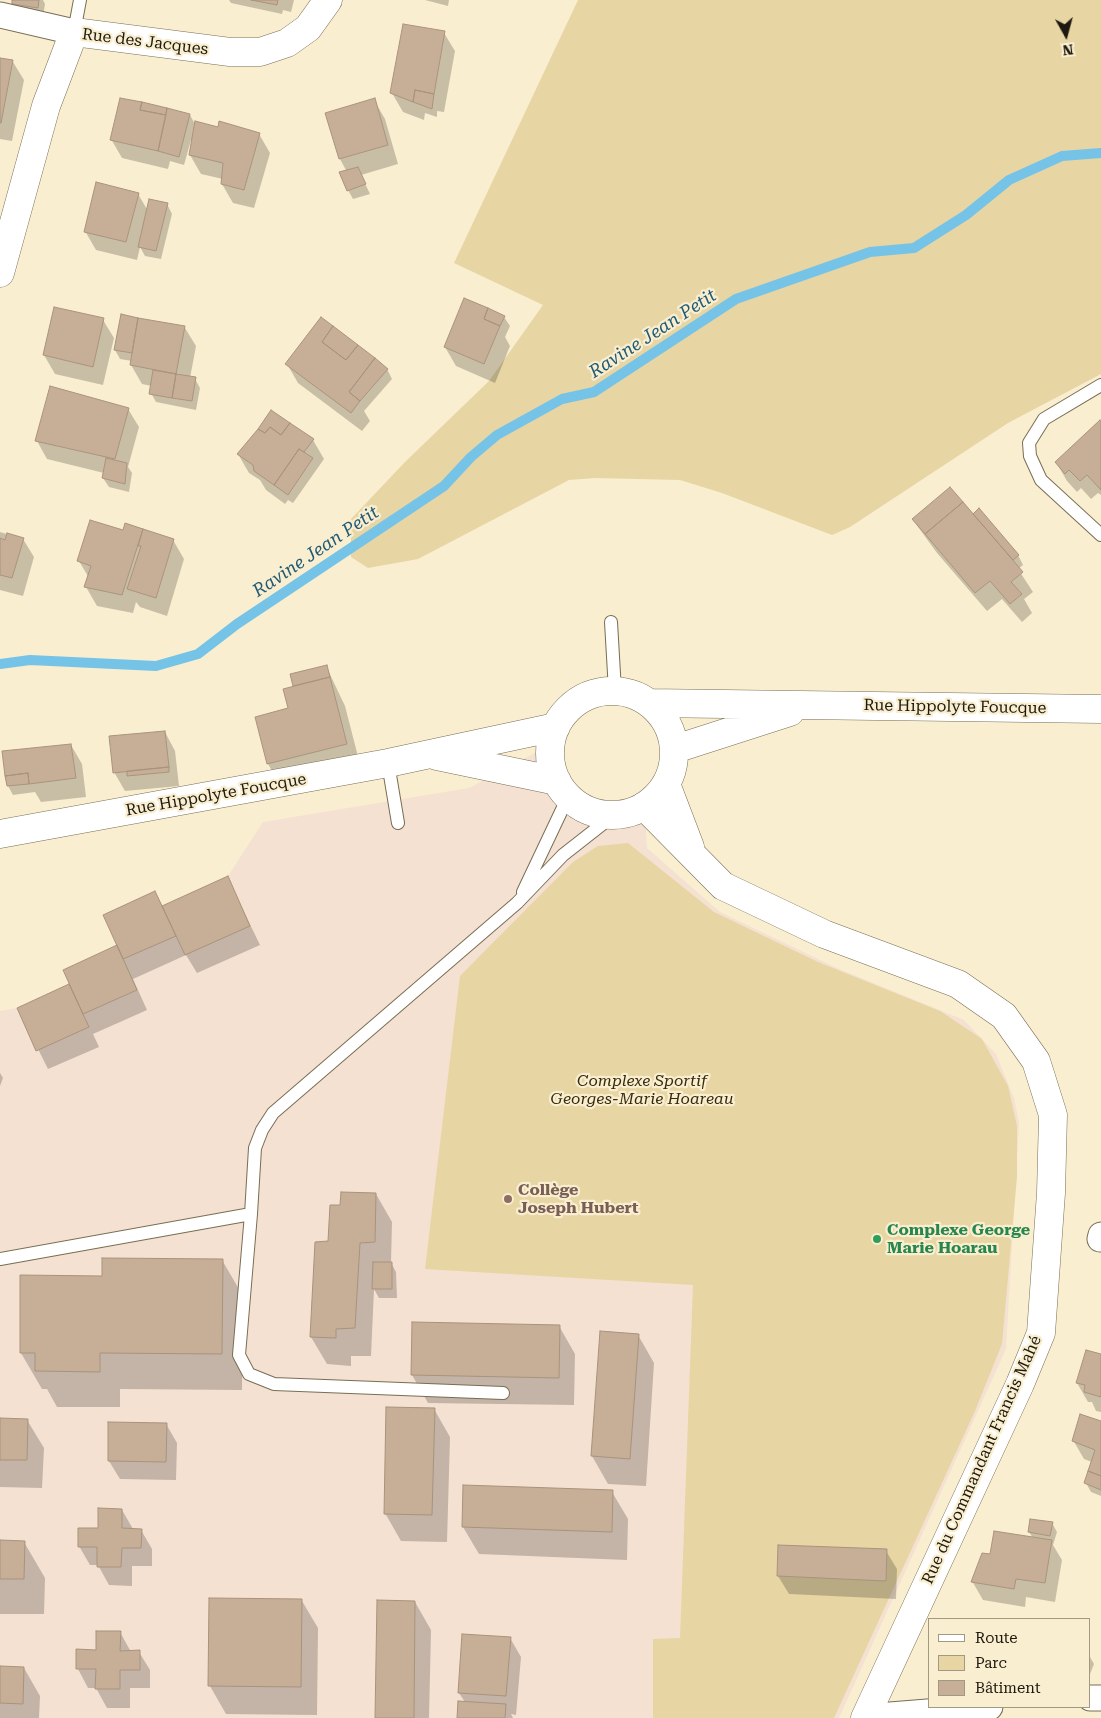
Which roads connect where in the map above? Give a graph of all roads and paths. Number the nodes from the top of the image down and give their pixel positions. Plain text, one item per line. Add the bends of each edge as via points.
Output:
1 (80, 0) edge
2 (328, 0) edge
3 (0, 15) edge
4 (74, 32) junction
5 (0, 273) edge
6 (1101, 385) edge
7 (1101, 535) edge
8 (611, 622) dead end
9 (615, 691) junction
10 (649, 703) junction
11 (808, 706) junction
12 (1101, 708) edge
13 (556, 727) junction
14 (675, 749) junction
15 (431, 755) junction
16 (388, 764) junction
17 (666, 784) junction
18 (563, 789) junction
19 (644, 806) junction
20 (614, 815) junction
21 (398, 823) dead end
22 (0, 834) edge
23 (694, 858) junction
24 (518, 903) junction
25 (250, 1214) junction
26 (0, 1260) edge
27 (503, 1393) dead end
28 (979, 1708) edge
29 (865, 1718) edge

1 - 4 lane
2 - 4 street, Rue des Jacques via 308,28 287,43 260,52 230,52
3 - 4 street
4 - 5 street, Rue des Jacques via 46,106
6 - 7 lane via 1044,419 1029,443 1030,456 1041,480
8 - 9 lane
9 - 10 street via 633,694
9 - 13 street via 597,693 580,700 566,711
10 - 11 street, Rue Hippolyte Foucque
10 - 14 street via 662,715
11 - 12 street, Rue Hippolyte Foucque
11 - 14 street, Rue Hippolyte Foucque
13 - 15 street, Rue Hippolyte Foucque
13 - 18 street via 550,745 551,764
14 - 17 street via 673,767
15 - 16 street, Rue Hippolyte Foucque
15 - 18 street, Rue Hippolyte Foucque
16 - 21 lane
16 - 22 street, Rue Hippolyte Foucque
17 - 19 street
17 - 23 street, Rue du Commandant Francis Mahé
18 - 20 street via 584,808
18 - 24 lane
19 - 20 street
19 - 23 street, Rue du Commandant Francis Mahé
20 - 24 lane via 563,855
23 - 29 street, Rue du Commandant Francis Mahé via 723,886 824,934 958,984 1004,1016 1036,1061 1053,1115 1041,1333
24 - 25 lane via 273,1113 255,1148
25 - 26 lane
25 - 27 lane via 239,1355 249,1374 274,1384
28 - 29 street

